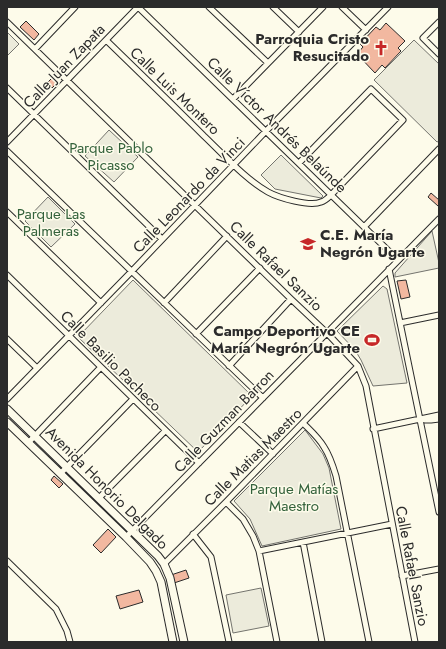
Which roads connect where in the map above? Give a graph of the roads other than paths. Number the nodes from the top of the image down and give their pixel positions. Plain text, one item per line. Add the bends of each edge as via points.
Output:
1 (74, 7) edge
2 (138, 7) edge
3 (208, 7) edge
4 (273, 7) edge
5 (323, 7) edge
6 (342, 7) edge
7 (388, 7) edge
8 (7, 22) edge
9 (439, 22) edge
10 (366, 30) junction
11 (299, 32) junction
12 (106, 40) junction
13 (35, 49) junction
14 (439, 54) edge
15 (268, 63) junction
16 (67, 80) junction
17 (7, 88) edge
18 (233, 99) junction
19 (34, 114) junction
20 (266, 131) junction
21 (7, 142) edge
22 (439, 149) edge
23 (7, 151) edge
24 (299, 163) junction
25 (234, 165) junction
26 (331, 195) junction
27 (195, 205) junction
28 (7, 212) edge
29 (439, 219) edge
30 (364, 227) junction
31 (227, 236) junction
32 (162, 239) junction
33 (398, 260) junction
34 (260, 268) junction
35 (389, 270) junction
36 (131, 272) junction
37 (7, 275) edge
38 (291, 299) junction
39 (101, 303) junction
40 (164, 303) junction
41 (439, 315) edge
42 (400, 323) junction
43 (327, 333) junction
44 (196, 334) junction
45 (69, 336) junction
46 (7, 339) edge
47 (229, 366) junction
48 (358, 366) junction
49 (101, 367) junction
50 (37, 368) junction
51 (263, 398) junction
52 (7, 399) edge
53 (133, 399) junction
54 (7, 409) edge
55 (439, 415) edge
56 (420, 419) junction
57 (439, 419) edge
58 (7, 422) edge
59 (239, 422) junction
60 (303, 423) junction
61 (373, 429) junction
62 (165, 431) junction
63 (35, 436) junction
64 (28, 443) junction
65 (273, 454) junction
66 (199, 464) junction
67 (67, 467) junction
68 (60, 474) junction
69 (99, 498) junction
70 (226, 502) junction
71 (439, 512) edge
72 (392, 524) junction
73 (133, 531) junction
74 (347, 533) junction
75 (193, 534) junction
76 (126, 538) junction
77 (303, 542) junction
78 (259, 551) junction
79 (7, 561) edge
80 (164, 564) junction
81 (439, 569) edge
82 (402, 576) junction
83 (70, 642) edge
84 (173, 642) edge
85 (184, 642) edge
86 (229, 642) edge
87 (277, 642) edge
88 (322, 642) edge
89 (369, 642) edge
90 (415, 642) edge

1 - 13 street
2 - 12 street, Calle Juan Zapata
2 - 18 street, Calle Víctor Andrés Belaúnde
3 - 15 street
4 - 11 street
5 - 11 street
6 - 10 street
7 - 10 street, Calle Leonardo da Vinci
8 - 13 street, Calle Rafael Sanzio
9 - 14 street via 423,38
10 - 20 street, Calle Leonardo da Vinci
11 - 15 street
12 - 16 street, Calle Juan Zapata
12 - 25 street, Calle Luis Montero
13 - 16 street, Calle Rafael Sanzio
15 - 18 street
16 - 19 street, Calle Juan Zapata
16 - 27 street, Calle Rafael Sanzio
17 - 19 street
18 - 20 street, Calle Víctor Andrés Belaúnde
19 - 21 street, Calle Juan Zapata
19 - 32 street
20 - 24 street, Calle Víctor Andrés Belaúnde
20 - 25 street, Calle Leonardo da Vinci
22 - 30 street
23 - 36 street
24 - 26 street, Calle Víctor Andrés Belaúnde
24 - 26 street, Calle Luis Montero via 371,89 404,120
25 - 26 street, Calle Luis Montero via 256,185 289,200 316,204
25 - 27 street, Calle Leonardo da Vinci
26 - 30 street, Calle Víctor Andrés Belaúnde
27 - 31 street, Calle Rafael Sanzio
27 - 32 street, Calle Leonardo da Vinci
28 - 39 street
29 - 33 street, Calle Guzman Barron
30 - 33 street, Calle Víctor Andrés Belaúnde
31 - 34 street, Calle Rafael Sanzio
31 - 40 street
32 - 36 street, Calle Leonardo da Vinci
33 - 35 street, Calle Guzman Barron
34 - 38 street, Calle Rafael Sanzio
34 - 44 street
35 - 42 street
35 - 43 street, Calle Guzman Barron
36 - 39 street, Calle Leonardo da Vinci
36 - 40 street
37 - 45 street, Calle Basilio Pacheco
38 - 43 street, Calle Rafael Sanzio
38 - 47 street
39 - 45 street, Calle Leonardo da Vinci
40 - 44 street
41 - 42 street
42 - 56 street
43 - 48 street, Calle Rafael Sanzio
43 - 51 street, Calle Guzman Barron
44 - 47 street
45 - 49 street, Calle Basilio Pacheco
45 - 50 street, Calle Leonardo da Vinci
46 - 50 street
47 - 51 street
48 - 60 street, Calle Matias Maestro
48 - 61 street, Calle Rafael Sanzio via 366,386
49 - 53 street, Calle Basilio Pacheco
49 - 63 street
50 - 52 street, Calle Leonardo da Vinci
51 - 59 street, Calle Guzman Barron
53 - 62 street, Calle Basilio Pacheco
53 - 67 street
54 - 63 street, Avenida Honorio Delgado
55 - 56 street
56 - 57 street
56 - 61 street
56 - 71 street
58 - 64 street, Avenida Honorio Delgado
59 - 65 street
59 - 66 street, Calle Guzman Barron
60 - 65 street, Calle Matias Maestro
60 - 74 street via 324,446 330,458
61 - 72 street, Calle Rafael Sanzio
62 - 66 street, Calle Basilio Pacheco
62 - 69 street
63 - 64 street
63 - 67 street, Avenida Honorio Delgado
64 - 68 street, Avenida Honorio Delgado
65 - 70 street, Calle Matias Maestro
66 - 73 street, Calle Guzman Barron
67 - 68 street
67 - 69 street, Avenida Honorio Delgado
68 - 76 street, Avenida Honorio Delgado
69 - 73 street, Avenida Honorio Delgado
70 - 75 street, Calle Matias Maestro
70 - 78 street via 243,518
72 - 74 street
72 - 82 street, Calle Rafael Sanzio
73 - 76 street, Calle Guzman Barron
73 - 80 street, Avenida Honorio Delgado
74 - 77 street
74 - 89 street
75 - 80 street, Calle Matias Maestro
75 - 86 street via 211,557
76 - 84 street, Avenida Honorio Delgado via 156,571 161,582
77 - 78 street
77 - 88 street
78 - 87 street
79 - 83 street via 56,609
80 - 85 street, Avenida Honorio Delgado via 170,578
81 - 82 street
82 - 90 street, Calle Rafael Sanzio

